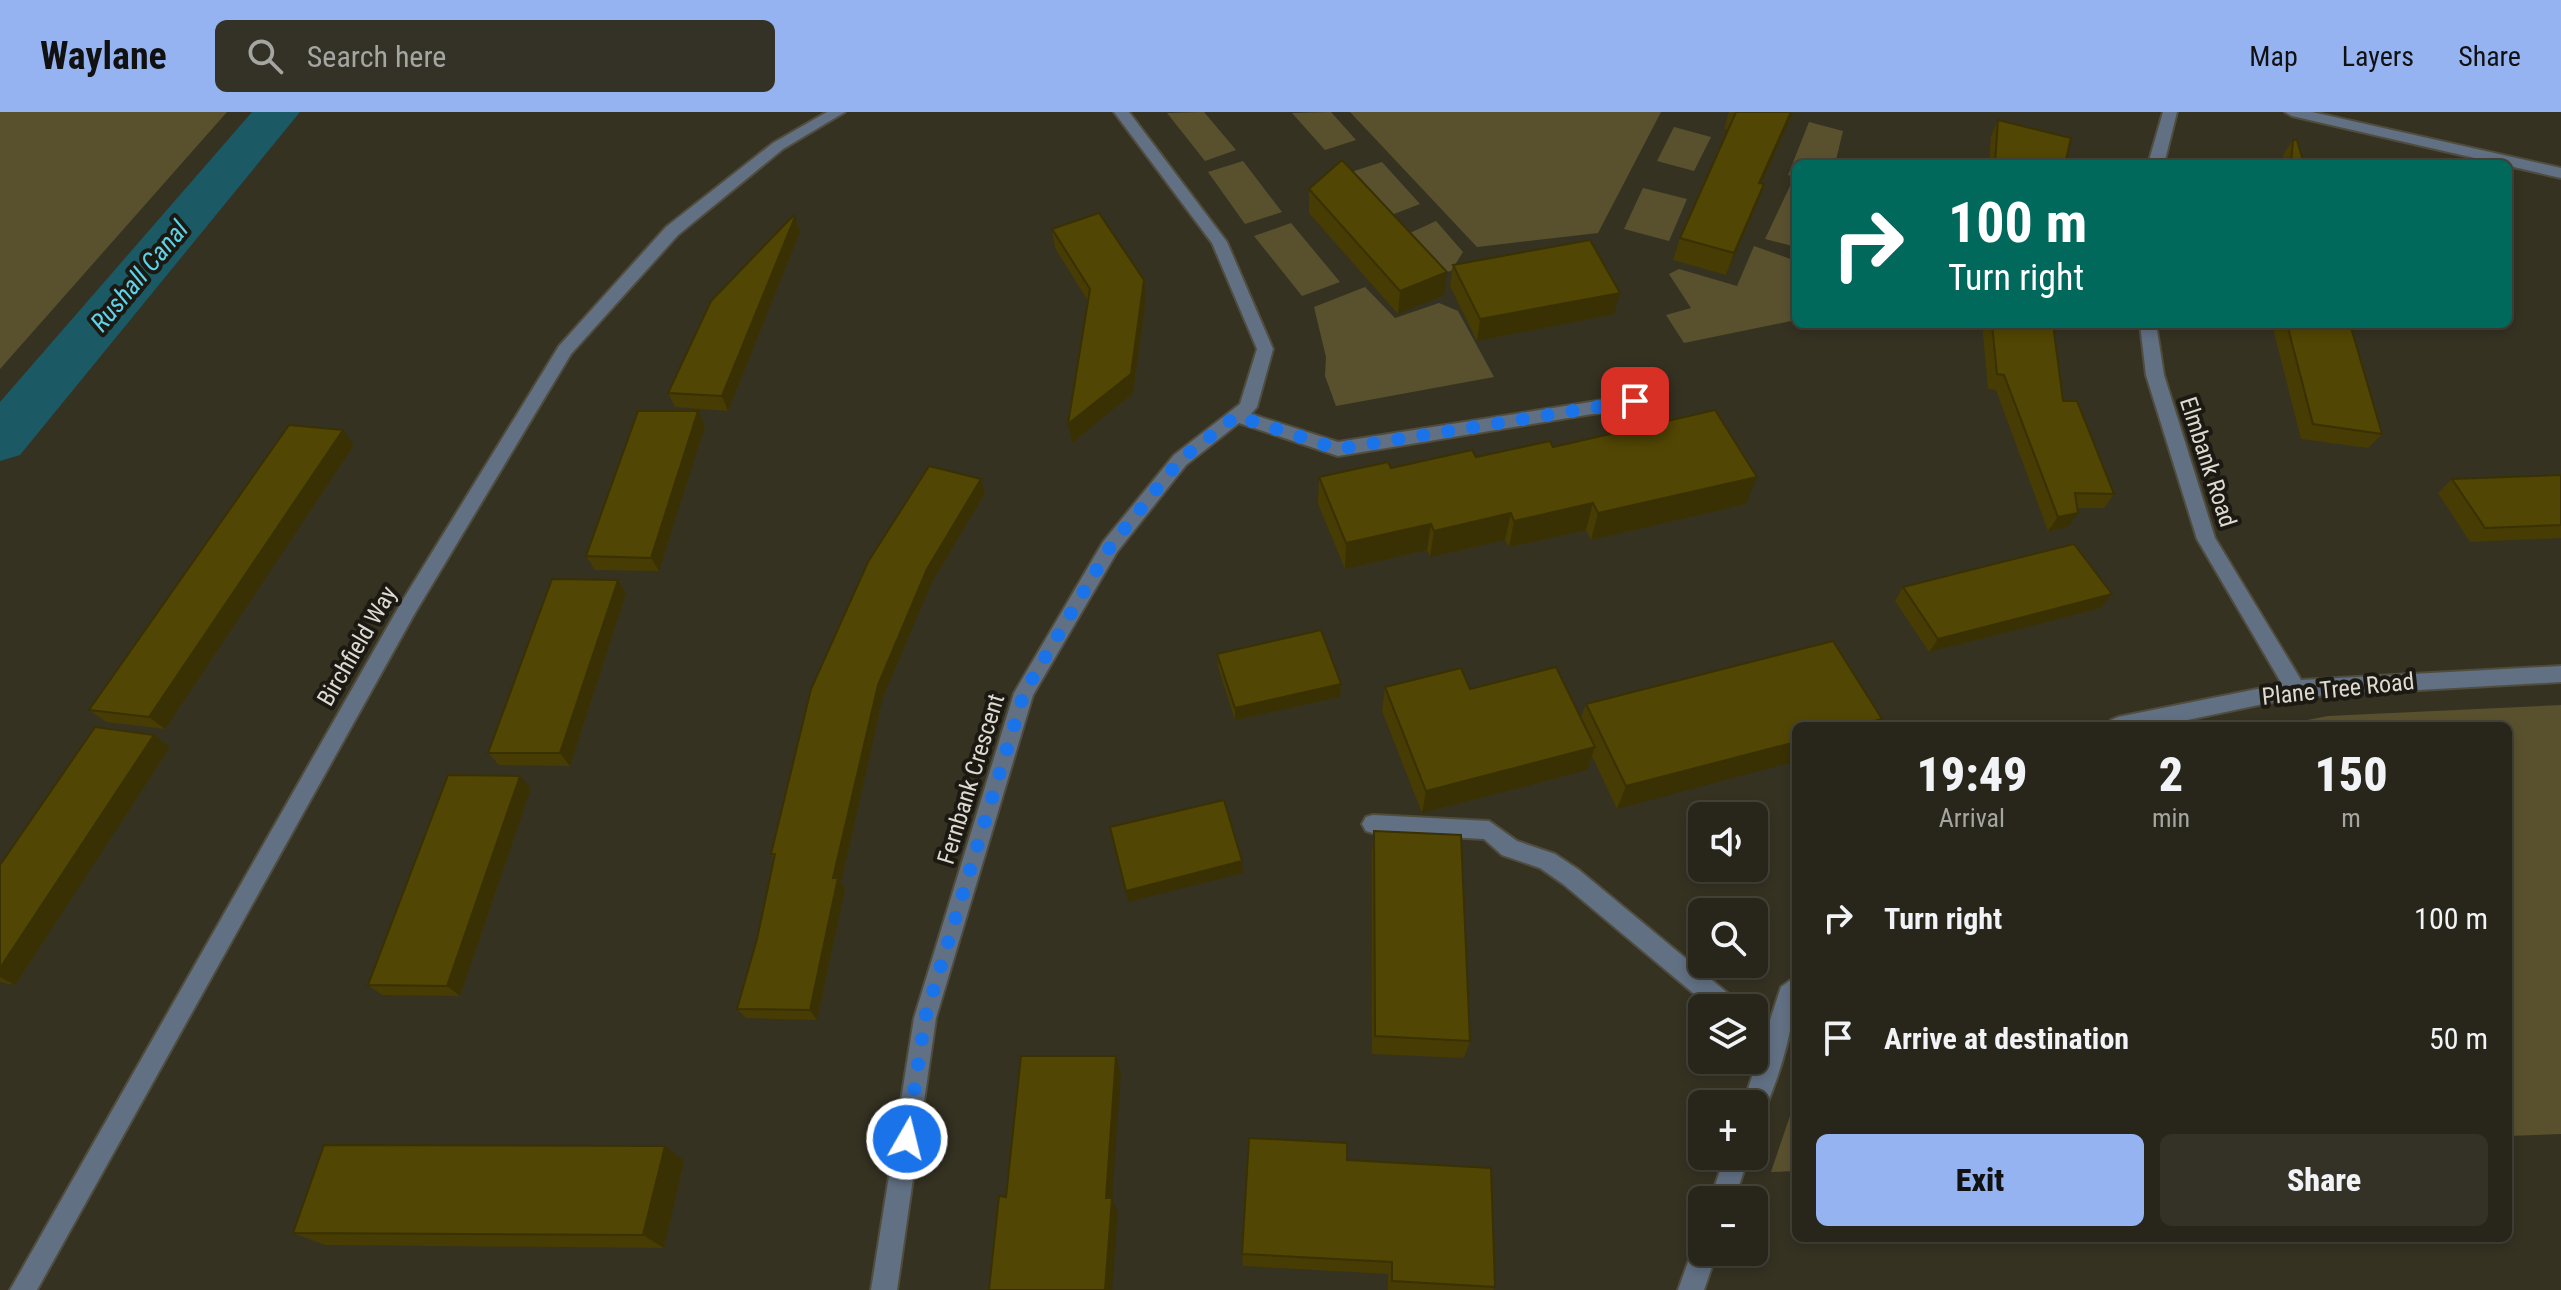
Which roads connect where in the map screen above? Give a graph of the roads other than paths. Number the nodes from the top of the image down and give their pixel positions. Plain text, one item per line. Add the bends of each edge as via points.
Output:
1 (838, 112) edge
2 (1121, 112) edge
3 (2170, 112) edge
4 (2292, 112) edge
5 (2157, 160) edge
6 (2504, 160) edge
7 (2512, 162) edge
8 (2561, 173) edge
9 (2149, 328) edge
10 (1635, 401) dead end
11 (1236, 416) junction
12 (2561, 674) edge
13 (2296, 689) junction
14 (2137, 722) edge
15 (1373, 824) dead end
16 (1792, 992) edge
17 (1711, 994) edge
18 (1768, 1041) edge
19 (1774, 1046) junction
20 (1760, 1090) edge
21 (1699, 1266) edge
22 (23, 1290) edge
23 (884, 1290) edge
24 (1691, 1290) edge

1 - 22 street, Birchfield Way via 778,146 672,231 565,350 408,608
2 - 11 street, Fernbank Crescent via 1219,242 1265,349 1248,407
3 - 5 street
4 - 6 street
7 - 8 street
9 - 13 street, Elmbank Road via 2155,375 2206,539
10 - 11 street via 1338,449
11 - 23 street, Fernbank Crescent via 1180,460 1110,547 1024,693 925,1018
12 - 13 street, Plane Tree Road
13 - 14 street, Plane Tree Road
15 - 17 street via 1489,830 1510,848 1547,861 1571,877
16 - 19 street
18 - 19 street
19 - 20 street
21 - 24 street

